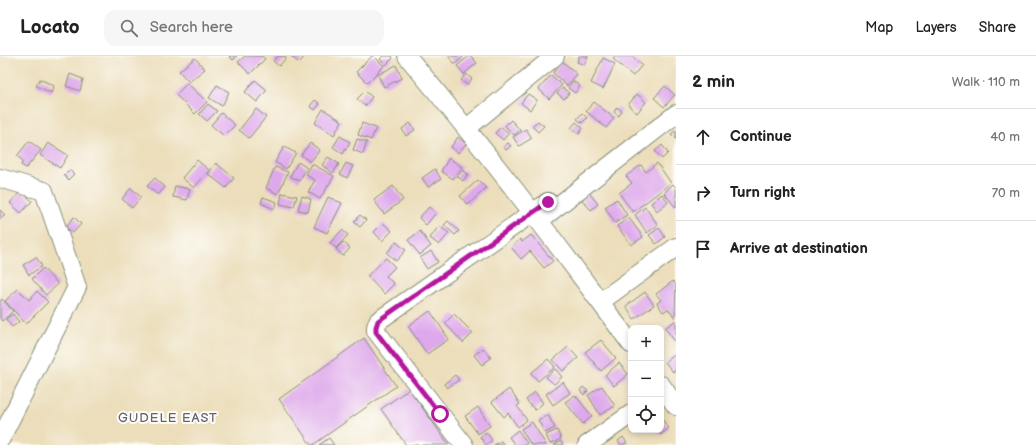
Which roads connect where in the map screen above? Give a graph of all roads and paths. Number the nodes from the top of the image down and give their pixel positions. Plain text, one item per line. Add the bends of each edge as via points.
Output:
1 (407, 56) edge
2 (555, 56) edge
3 (676, 114) edge
4 (467, 128) junction
5 (0, 178) edge
6 (548, 202) dead end
7 (540, 220) junction
8 (676, 247) edge
9 (600, 302) junction
10 (628, 340) edge
11 (666, 388) edge
12 (676, 406) edge
13 (628, 416) edge
14 (0, 440) edge
15 (464, 445) edge
16 (587, 445) edge

1 - 4 street
2 - 4 street
3 - 7 street
4 - 7 street
5 - 14 street via 44,191 77,287
6 - 15 street via 378,321 376,332
7 - 9 street
8 - 9 street
9 - 10 street
11 - 12 street
13 - 16 street

